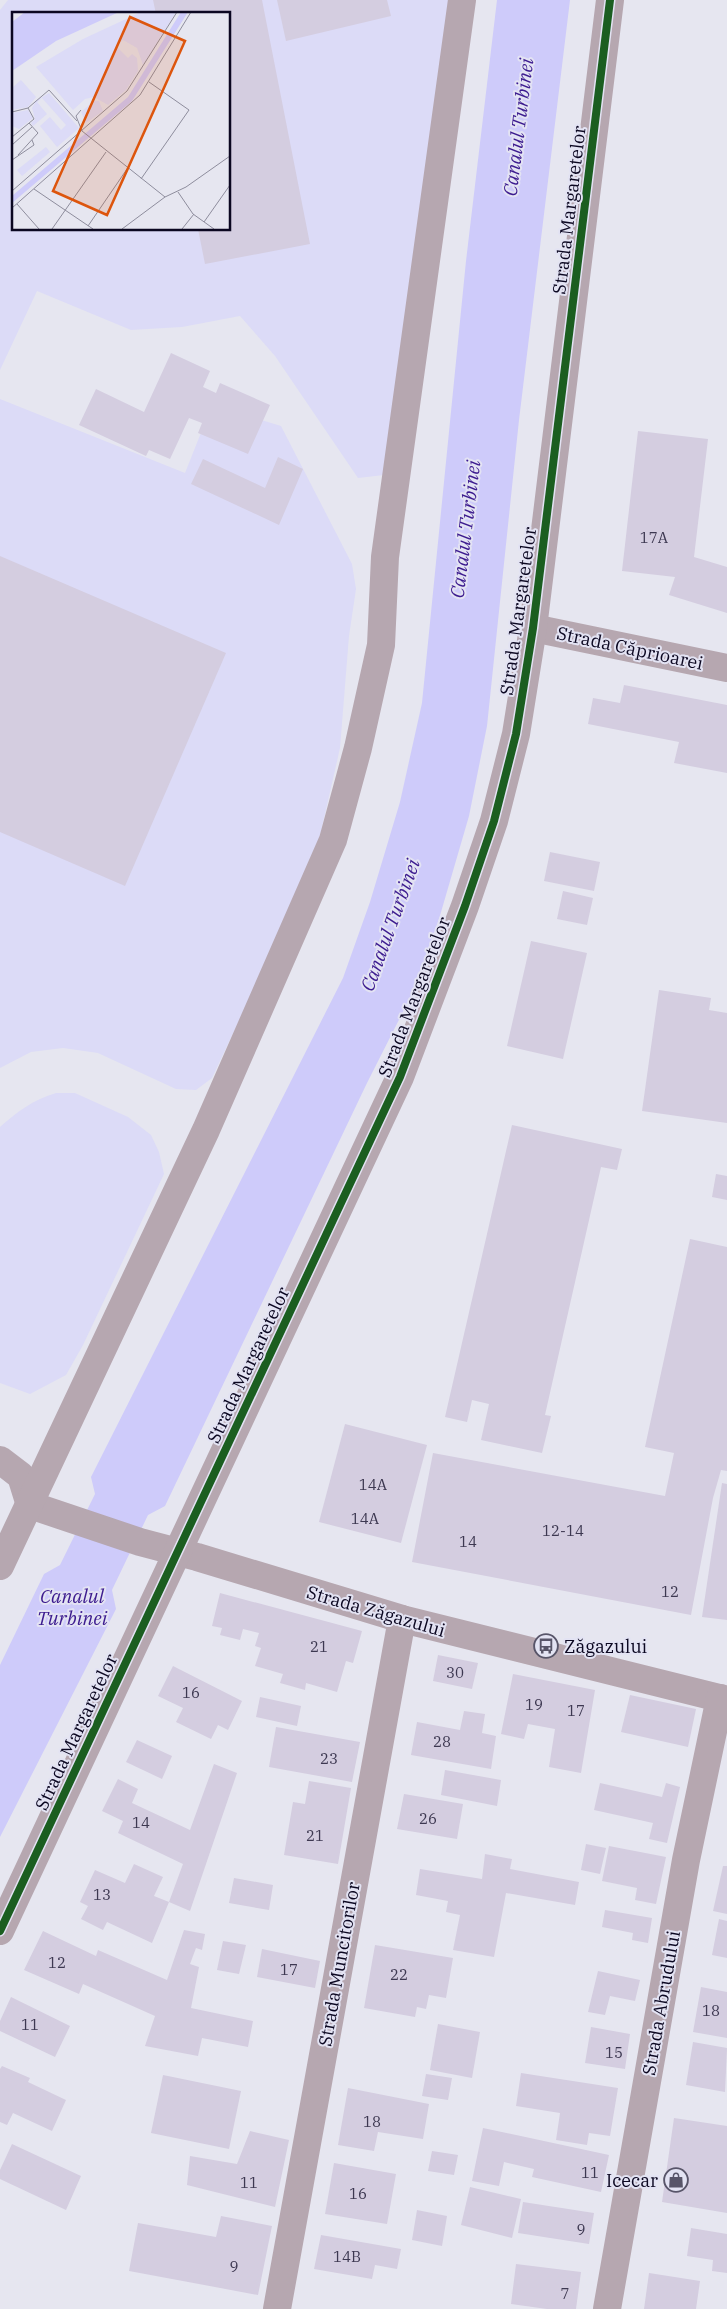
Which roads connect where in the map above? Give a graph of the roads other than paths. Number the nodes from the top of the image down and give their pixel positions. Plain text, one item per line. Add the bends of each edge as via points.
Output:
1 (462, 0) edge
2 (610, 0) edge
3 (533, 628) junction
4 (727, 668) edge
5 (0, 1460) edge
6 (30, 1505) junction
7 (178, 1552) junction
8 (0, 1566) edge
9 (402, 1619) junction
10 (723, 1699) edge
11 (0, 1932) edge
12 (277, 2309) edge
13 (607, 2309) edge

1 - 6 street via 386,556 381,645 333,840 206,1130
2 - 3 street, Strada Margaretelor
3 - 4 street, Strada Căprioarei
3 - 7 street, Strada Margaretelor via 516,734 494,821 400,1076
5 - 6 street via 21,1476
6 - 7 street, Strada Zăgazului
6 - 8 street
7 - 9 street, Strada Zăgazului
7 - 11 street, Strada Margaretelor
9 - 10 street, Strada Zăgazului
9 - 12 street, Strada Muncitorilor
10 - 13 street, Strada Abrudului via 686,1860

